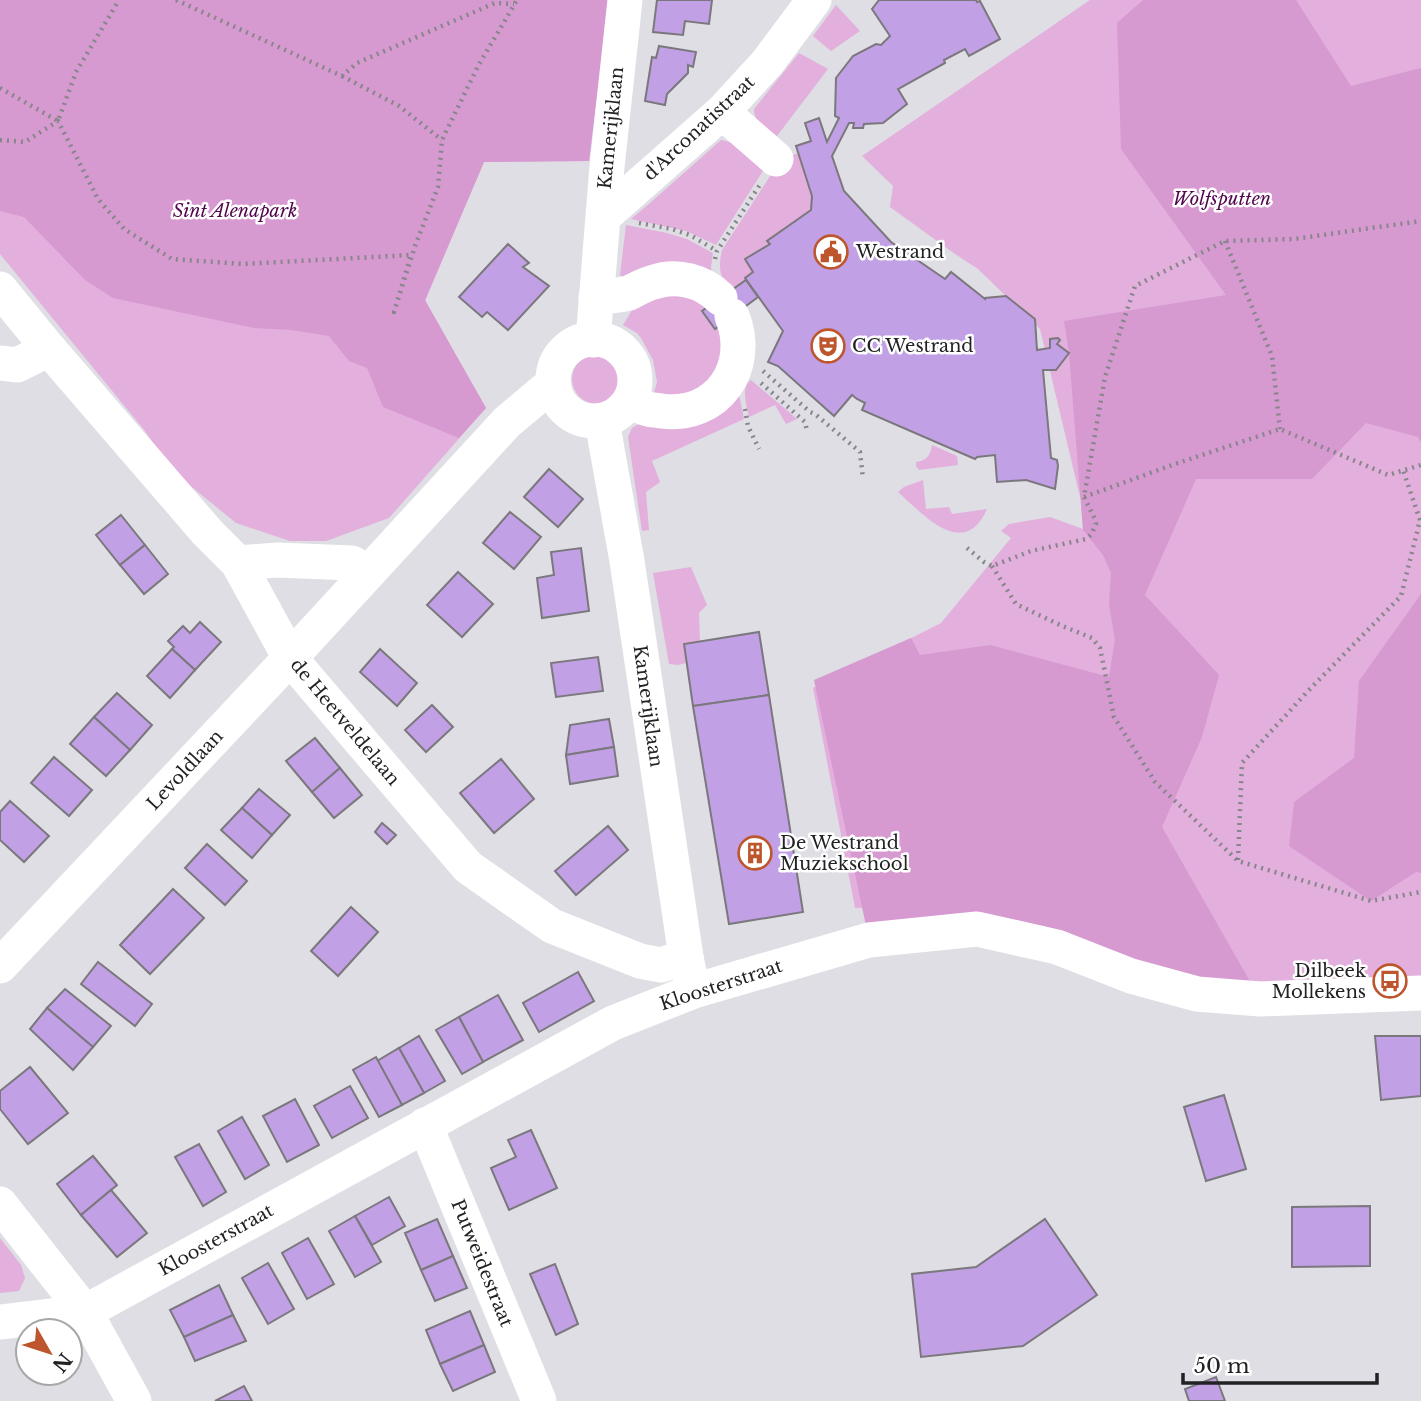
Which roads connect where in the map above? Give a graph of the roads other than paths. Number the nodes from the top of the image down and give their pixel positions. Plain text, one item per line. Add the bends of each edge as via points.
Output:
1 (625, 0) edge
2 (814, 0) edge
3 (722, 111) junction
4 (776, 159) road end
5 (604, 216) junction
6 (0, 289) edge
7 (596, 297) junction
8 (593, 340) junction
9 (49, 349) junction
10 (0, 363) edge
11 (554, 386) junction
12 (630, 401) junction
13 (602, 421) junction
14 (238, 563) junction
15 (368, 572) junction
16 (290, 657) junction
17 (686, 957) junction
18 (0, 966) edge
19 (694, 991) junction
20 (1421, 993) edge
21 (425, 1125) junction
22 (0, 1203) edge
23 (85, 1312) junction
24 (0, 1322) edge
25 (134, 1401) edge
26 (539, 1401) edge

1 - 5 street, Kamerijklaan
2 - 3 street, d'Arconatistraat via 767,63
3 - 4 street
3 - 5 street, d'Arconatistraat
5 - 7 street, Kamerijklaan
6 - 9 street, de Heetveldelaan
7 - 8 street, Kamerijklaan
7 - 12 street via 680,279 713,292 737,327 738,355 728,383 706,403 672,412 646,409
8 - 11 street via 574,344 563,353 556,364
8 - 12 street via 615,345 631,362 636,381
9 - 10 street via 17,365
9 - 14 street, de Heetveldelaan
11 - 13 street via 559,404 572,415
11 - 15 street, Levoldlaan via 507,422
12 - 13 street
13 - 17 street, Kamerijklaan
14 - 15 street via 352,563
14 - 16 street, de Heetveldelaan
15 - 16 street, Levoldlaan
16 - 17 street, de Heetveldelaan via 468,867 552,926 640,961 661,965
16 - 18 street, Levoldlaan
17 - 19 street, Kamerijklaan
19 - 20 street, Kloosterstraat via 869,940 977,929 1057,947 1131,976 1198,994 1259,999
19 - 21 street, Kloosterstraat via 613,1023
21 - 23 street, Kloosterstraat
21 - 26 street, Putweidestraat
22 - 23 street
23 - 24 street
23 - 25 street

